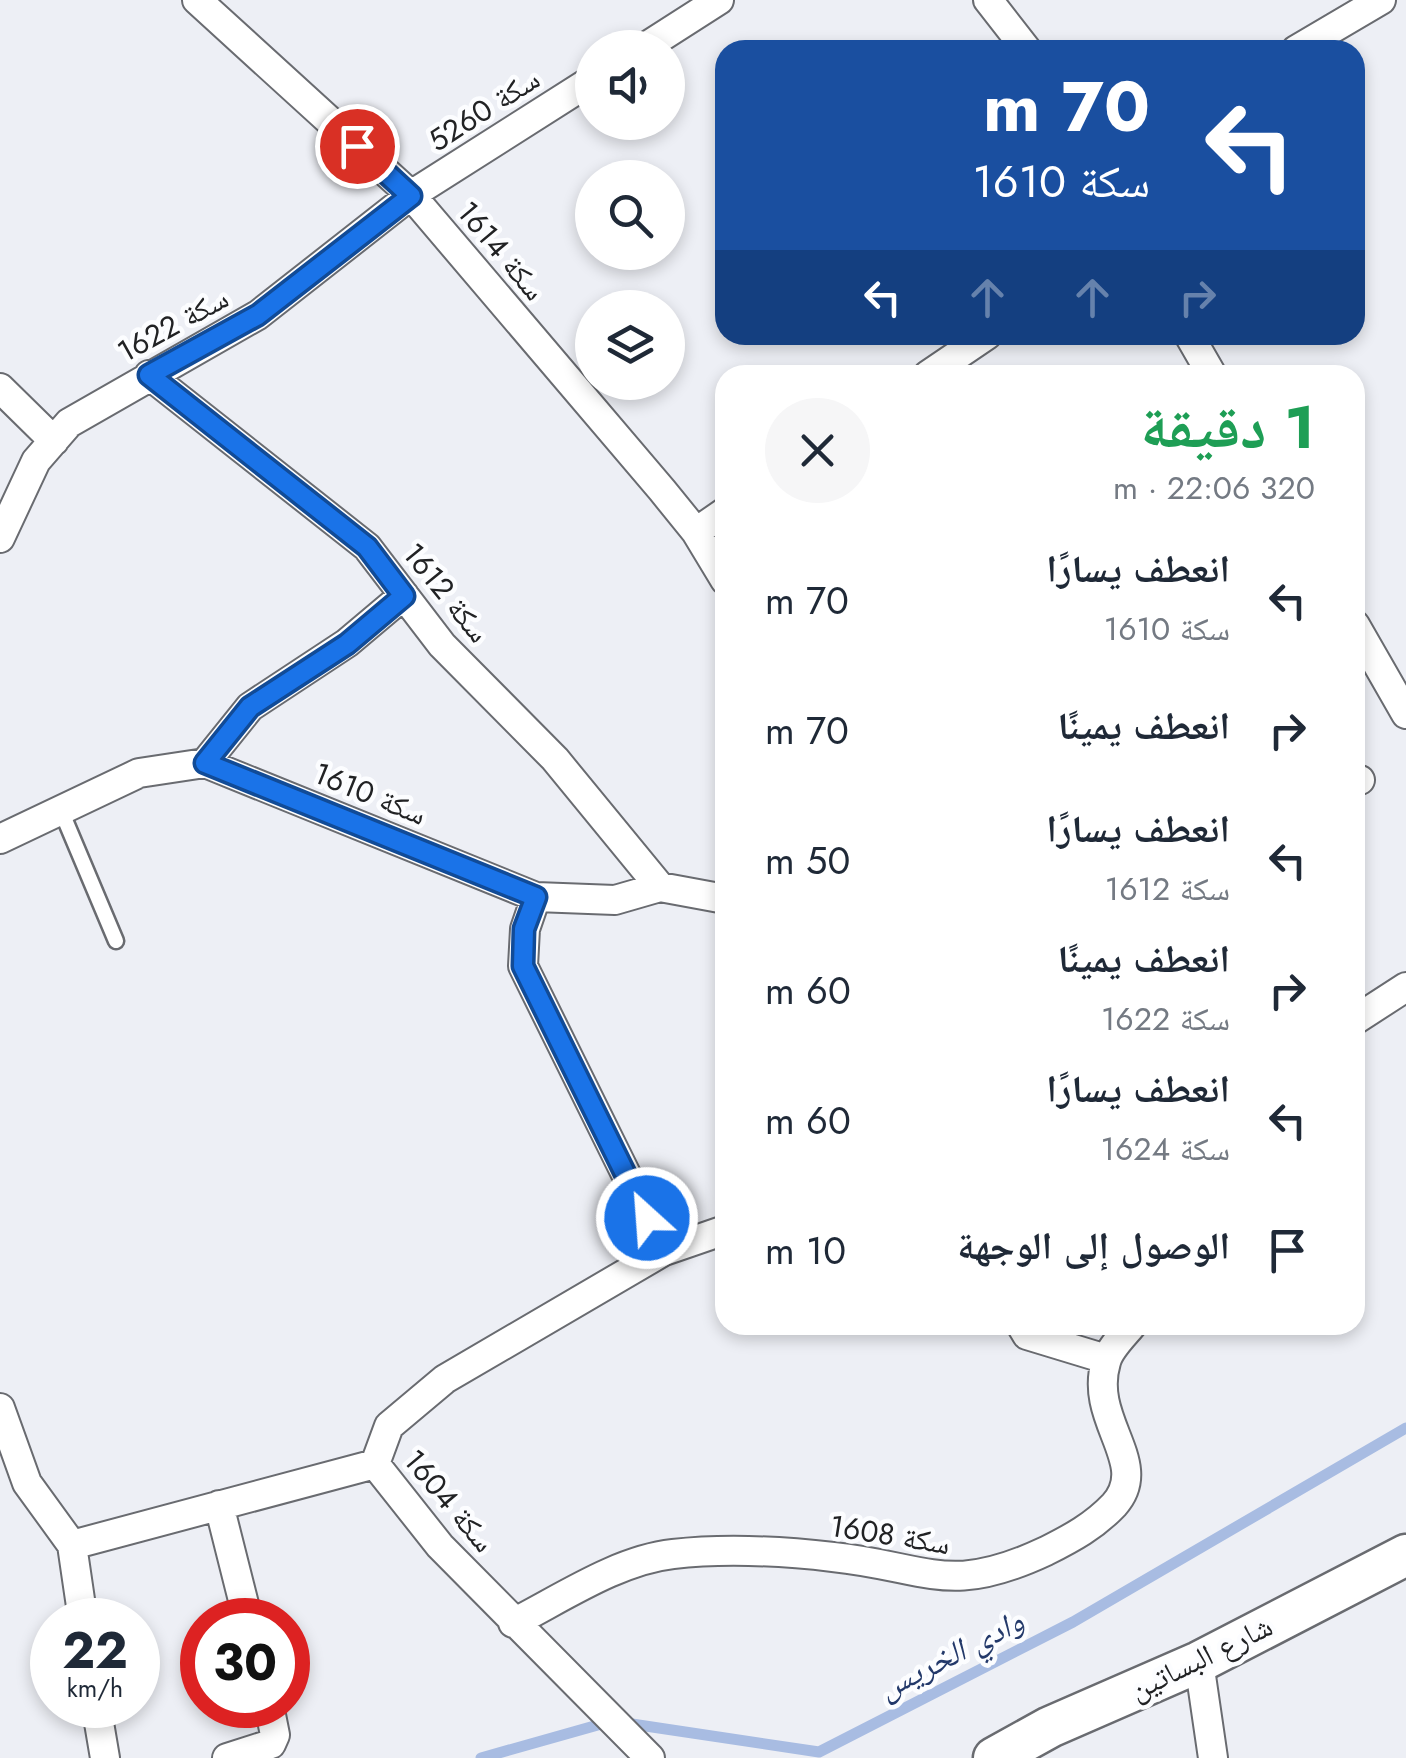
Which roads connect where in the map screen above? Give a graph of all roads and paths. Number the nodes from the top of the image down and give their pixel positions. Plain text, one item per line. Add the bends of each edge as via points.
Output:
1 (197, 0) edge
2 (720, 0) edge
3 (988, 0) edge
4 (1381, 0) edge
5 (672, 30) edge
6 (1019, 40) edge
7 (1313, 40) edge
8 (575, 91) edge
9 (411, 196) junction
10 (972, 345) edge
11 (943, 365) edge
12 (149, 375) junction
13 (0, 388) edge
14 (54, 441) junction
15 (715, 519) edge
16 (696, 532) junction
17 (0, 538) edge
18 (715, 563) edge
19 (404, 596) junction
20 (1365, 642) edge
21 (1406, 714) edge
22 (205, 763) junction
23 (59, 807) junction
24 (0, 839) edge
25 (660, 887) junction
26 (715, 896) edge
27 (536, 897) junction
28 (116, 941) dead end
29 (1406, 987) edge
30 (1365, 1014) edge
31 (715, 1233) edge
32 (664, 1251) junction
33 (1030, 1335) edge
34 (1124, 1335) edge
35 (1106, 1359) junction
36 (0, 1408) edge
37 (375, 1464) junction
38 (220, 1505) junction
39 (72, 1544) junction
40 (1406, 1555) edge
41 (81, 1598) edge
42 (243, 1598) edge
43 (513, 1622) junction
44 (1199, 1662) junction
45 (100, 1728) edge
46 (274, 1728) edge
47 (105, 1758) edge
48 (227, 1758) edge
49 (650, 1758) edge
50 (994, 1758) edge
51 (1213, 1758) edge

1 - 9 street, سكة 1614
2 - 5 street
3 - 6 street
4 - 7 street
8 - 9 street, سكة 5260
9 - 12 street, سكة 1622 via 258,315
9 - 16 street, سكة 1614
10 - 11 street
12 - 14 street, سكة 1622 via 68,424
12 - 19 street, سكة 1612 via 367,547
13 - 14 street
14 - 17 street, سكة 1622 via 36,462
15 - 16 street
16 - 18 street, سكة 1614
19 - 22 street via 347,644 250,707
19 - 25 street, سكة 1612 via 555,759
20 - 21 street
22 - 23 street via 139,773
22 - 27 street, سكة 1610
23 - 24 street
23 - 28 lane
25 - 26 street, سكة 1610
25 - 27 street, سكة 1610 via 615,900
27 - 32 street via 524,929 523,966
29 - 30 street
31 - 32 street, سكة 1604
32 - 37 street, سكة 1604 via 445,1378 390,1426
33 - 35 street
34 - 35 street
35 - 43 street, سكة 1608 via 1103,1410 1127,1462 1128,1483 1084,1533 1006,1570 965,1579 835,1557 669,1554 622,1569
36 - 39 street via 27,1484
37 - 38 street
37 - 43 street, سكة 1604
38 - 39 street
38 - 42 street
39 - 41 street
40 - 44 street, شارع البساتين
43 - 49 street, سكة 1604
44 - 50 street, شارع البساتين
44 - 51 street
45 - 47 street
46 - 48 street via 271,1744

